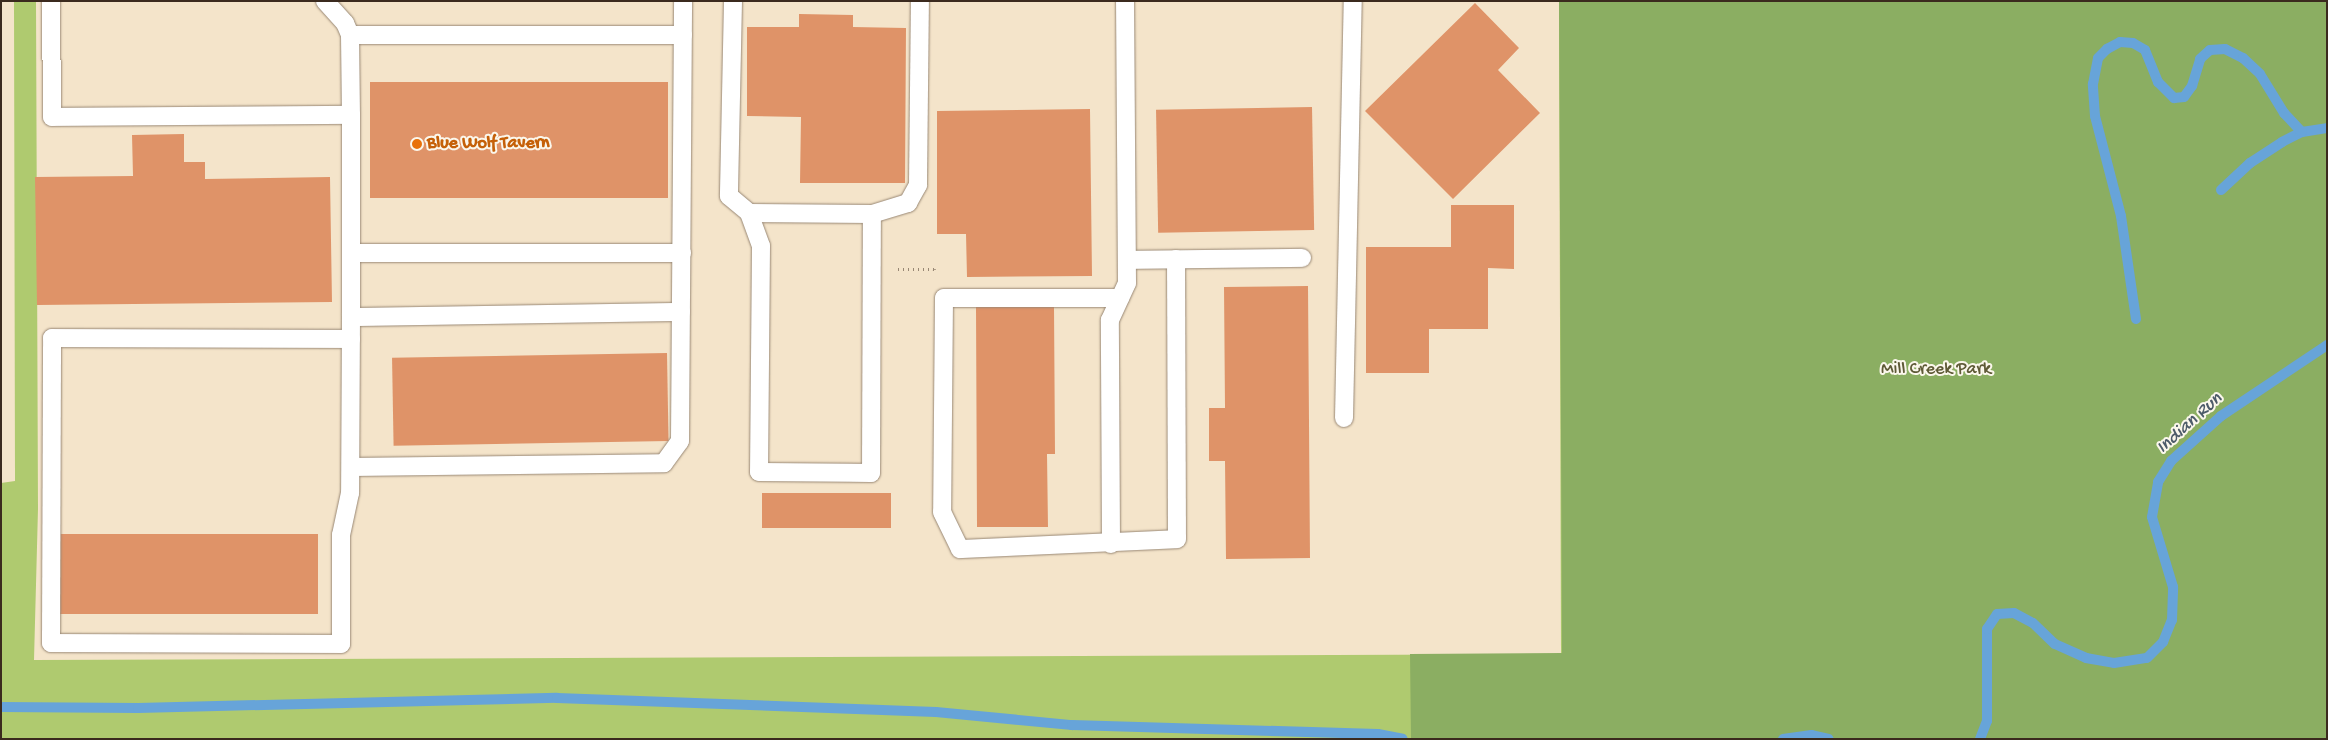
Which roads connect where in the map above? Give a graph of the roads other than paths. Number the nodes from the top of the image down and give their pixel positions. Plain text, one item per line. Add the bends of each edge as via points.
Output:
1 (51, 1) edge
2 (325, 1) edge
3 (683, 1) edge
4 (733, 1) edge
5 (920, 1) edge
6 (1126, 1) edge
7 (1354, 1) edge
8 (350, 35) junction
9 (683, 35) junction
10 (351, 114) junction
11 (749, 212) junction
12 (872, 214) junction
13 (351, 253) junction
14 (682, 253) junction
15 (1302, 258) dead end
16 (1176, 259) junction
17 (1128, 260) junction
18 (1120, 298) junction
19 (681, 312) junction
20 (351, 317) junction
21 (351, 339) junction
22 (1344, 418) dead end
23 (351, 467) junction
24 (1111, 544) junction

1 - 10 lane via 52,117
2 - 8 lane
3 - 9 lane
4 - 11 lane via 730,196
5 - 12 lane via 918,185 908,203
6 - 17 lane
7 - 22 lane
8 - 9 lane
8 - 10 lane
9 - 14 lane
10 - 13 lane
11 - 12 lane
11 - 12 lane via 761,246 759,472 871,473
13 - 14 lane
13 - 20 lane
14 - 19 lane
15 - 16 lane
16 - 17 lane
16 - 24 lane via 1177,539
17 - 18 lane via 1127,283
18 - 24 lane via 1110,320
18 - 24 lane via 944,298 942,512 960,549
19 - 20 lane
19 - 23 lane via 680,441 664,463
20 - 21 lane
21 - 23 lane
21 - 23 lane via 52,338 51,643 341,644 341,535 350,493

